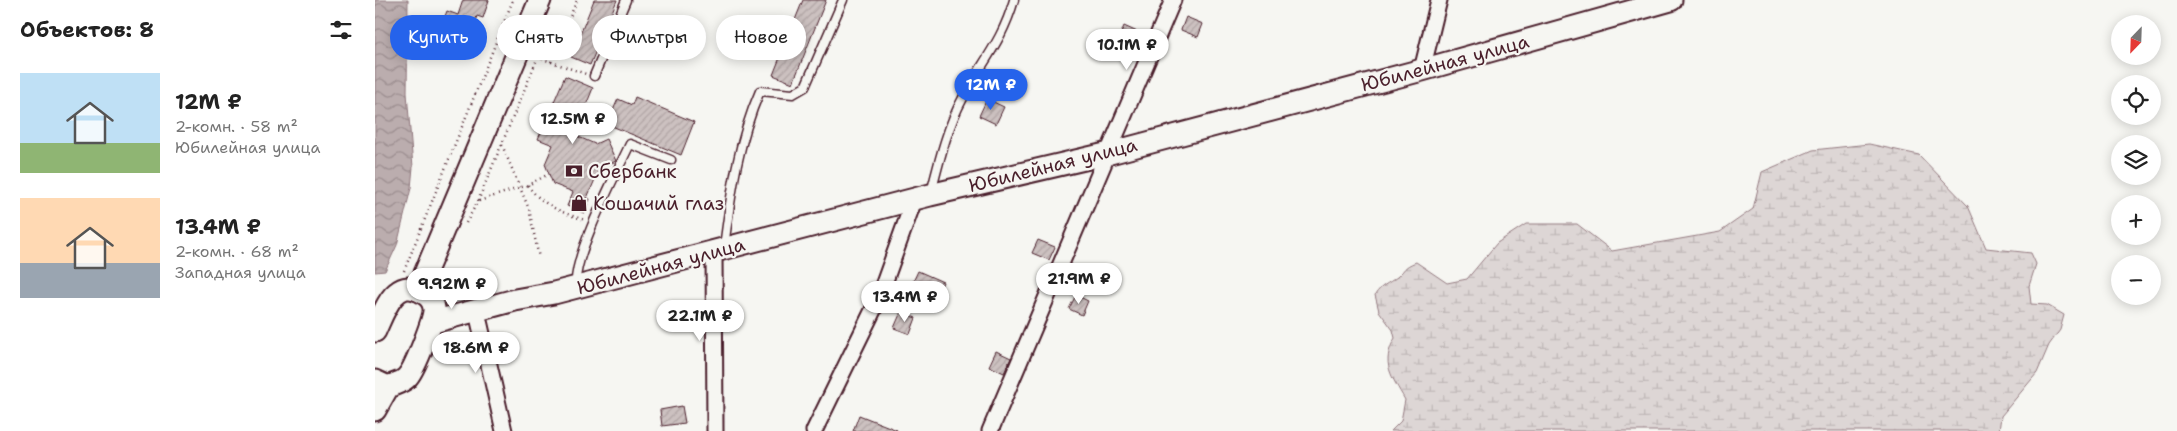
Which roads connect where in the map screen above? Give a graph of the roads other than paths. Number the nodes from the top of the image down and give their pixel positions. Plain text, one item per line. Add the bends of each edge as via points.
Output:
1 (540, 0) edge
2 (626, 0) edge
3 (843, 0) edge
4 (1014, 0) edge
5 (1173, 0) edge
6 (1439, 0) edge
7 (1671, 0) edge
8 (1423, 70) junction
9 (594, 76) road end
10 (1110, 153) junction
11 (671, 160) dead end
12 (922, 198) junction
13 (719, 250) junction
14 (577, 287) junction
15 (418, 290) junction
16 (477, 312) junction
17 (433, 322) junction
18 (375, 331) edge
19 (381, 384) edge
20 (375, 410) edge
21 (504, 431) edge
22 (715, 431) edge
23 (814, 431) edge
24 (990, 431) edge

1 - 15 main road
2 - 9 lane
3 - 13 lane via 805,87 793,94 760,91 748,118 735,164
4 - 12 lane via 1008,22 962,99
5 - 10 street
6 - 8 street
7 - 8 main road, Юбилейная улица
8 - 10 main road, Юбилейная улица
10 - 12 main road, Юбилейная улица
10 - 24 street
11 - 14 lane via 630,144 575,274
12 - 13 main road, Юбилейная улица
12 - 23 street via 878,300
13 - 14 main road, Юбилейная улица
13 - 22 street
14 - 16 main road, Юбилейная улица
15 - 17 main road via 431,299
15 - 18 main road via 405,288 393,294
16 - 17 main road, Юбилейная улица
16 - 21 street
17 - 19 main road via 408,376
19 - 20 main road

